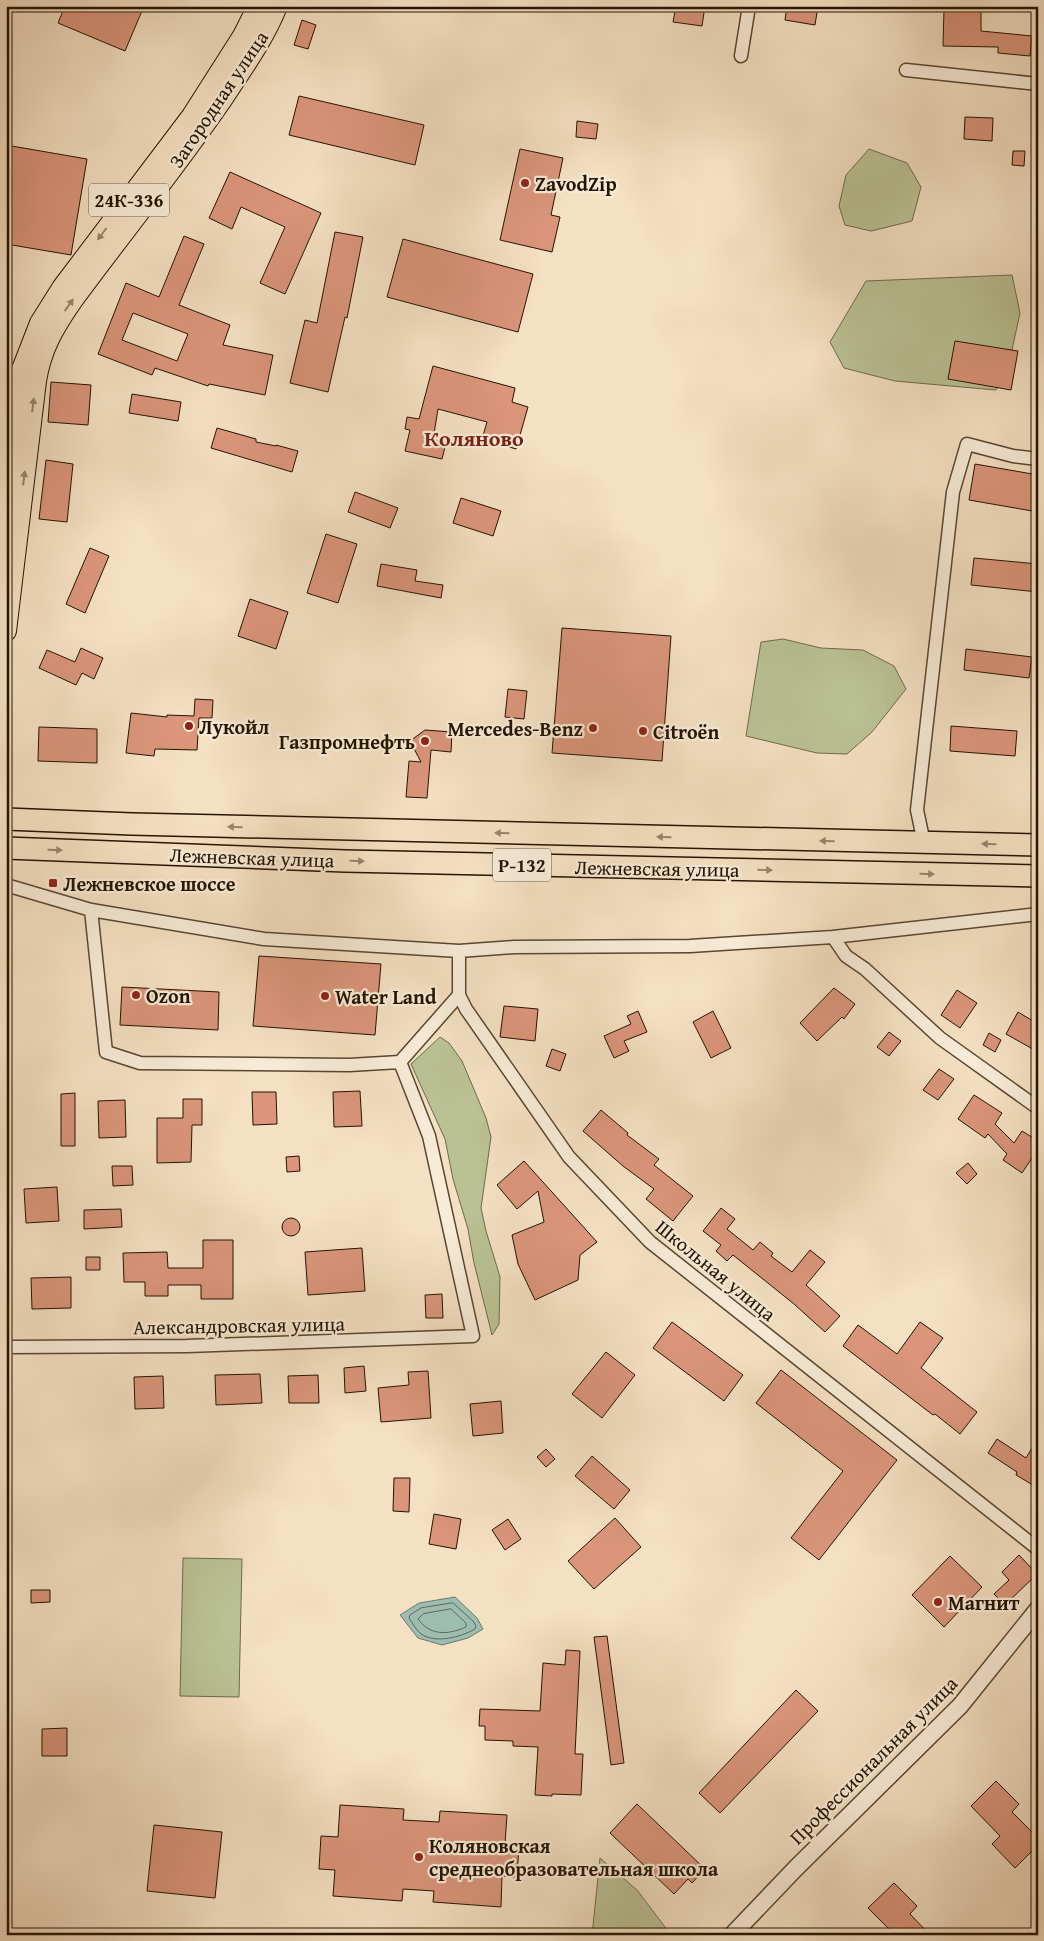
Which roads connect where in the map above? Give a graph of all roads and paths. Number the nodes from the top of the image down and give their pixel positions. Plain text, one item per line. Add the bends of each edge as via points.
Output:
1 (258, 6) edge
2 (277, 6) edge
3 (749, 6) edge
4 (741, 56) dead end
5 (906, 70) dead end
6 (1038, 84) edge
7 (1038, 458) edge
8 (6, 497) edge
9 (6, 631) edge
10 (6, 820) edge
11 (924, 843) junction
12 (1038, 845) edge
13 (6, 848) edge
14 (1038, 876) edge
15 (6, 885) edge
16 (91, 910) junction
17 (1038, 914) edge
18 (833, 937) junction
19 (459, 951) junction
20 (459, 995) junction
21 (400, 1062) junction
22 (1038, 1108) edge
23 (6, 1347) edge
24 (1038, 1549) edge
25 (1038, 1609) edge
26 (732, 1935) edge

1 -> 8 main road, Загородная улица / 24К-336 via 239,43 192,116 62,288 40,323 21,372
9 -> 2 main road, Загородная улица / 24К-336 via 36,380 53,327 198,135 240,73
3 - 4 street
5 - 6 street
7 - 11 street via 1013,456 967,444 953,492 917,810
11 -> 10 highway, Лежневская улица / Р-132
12 -> 11 highway, Лежневская улица / Р-132
13 -> 14 highway, Лежневская улица / Р-132 via 345,861
15 - 16 street
16 - 19 street via 264,939
16 - 21 street via 106,1052 140,1064 349,1065
17 - 18 street
18 - 19 street via 690,946
18 - 22 street via 846,956 865,969 940,1038
19 - 20 street, Школьная улица
20 - 21 street
20 - 24 street, Школьная улица via 569,1157 650,1242
21 - 23 street, Александровская улица via 429,1136 473,1336 187,1346
25 - 26 street, Профессиональная улица via 960,1706

